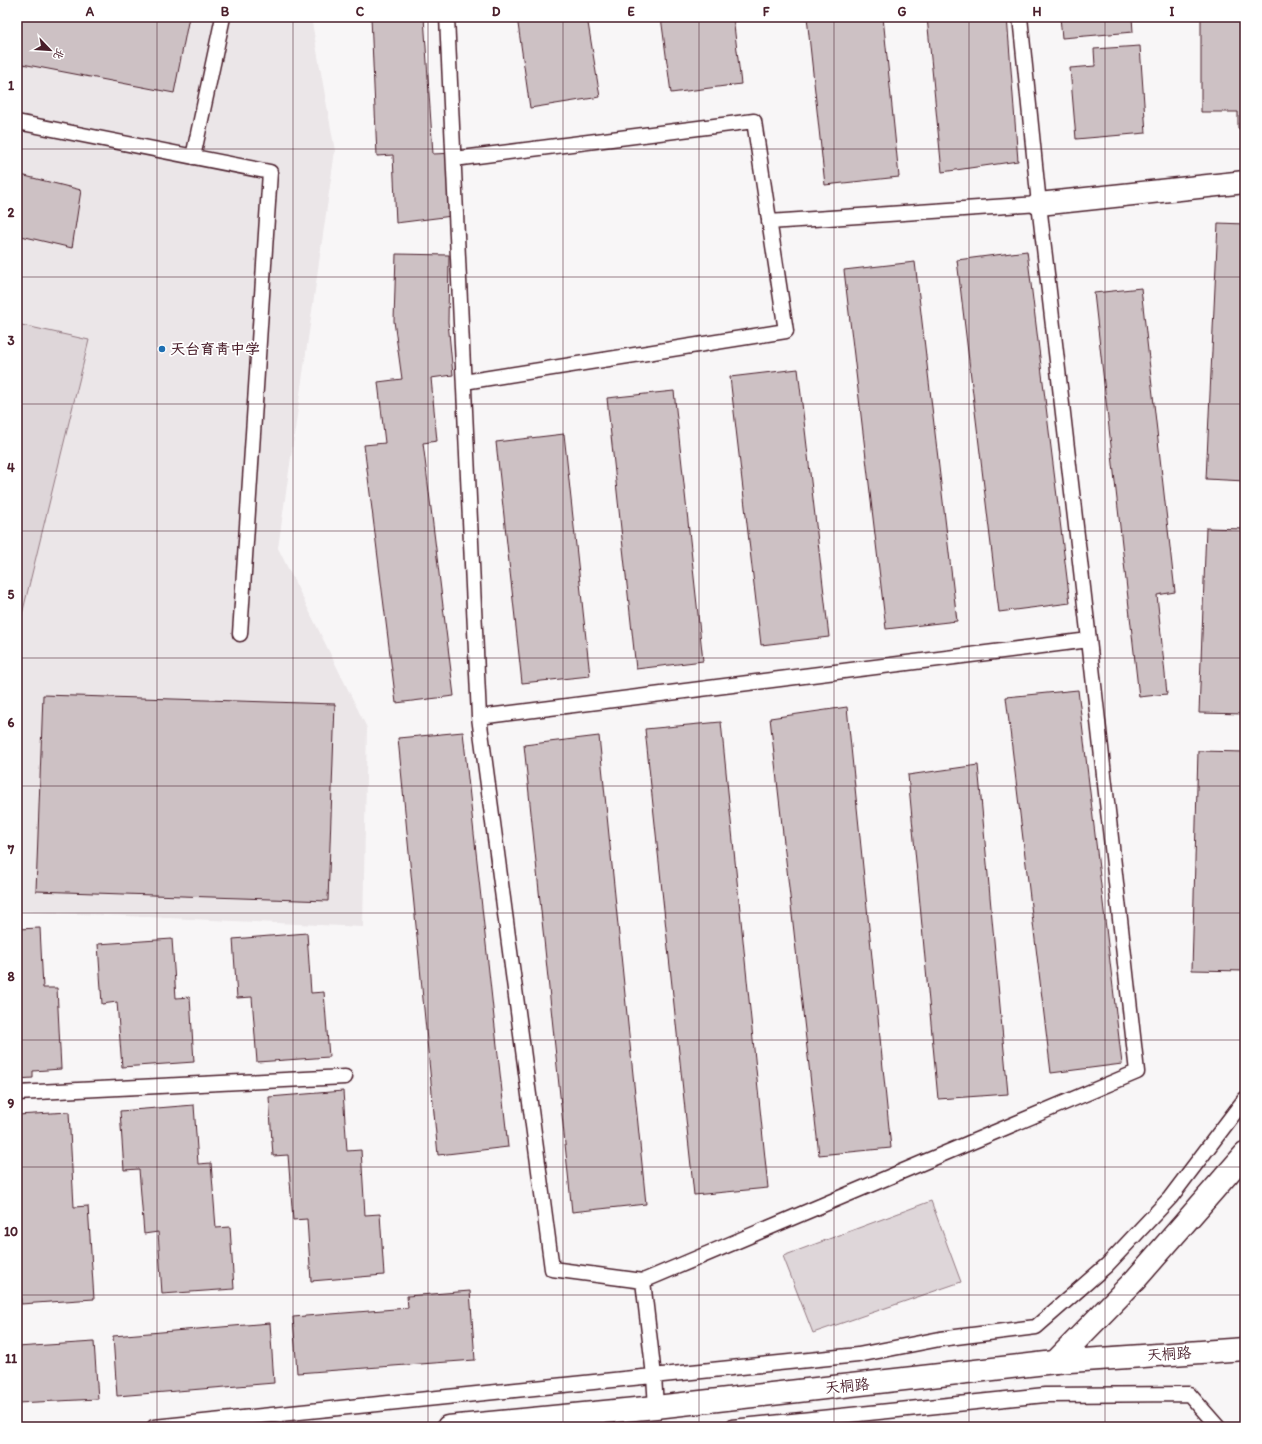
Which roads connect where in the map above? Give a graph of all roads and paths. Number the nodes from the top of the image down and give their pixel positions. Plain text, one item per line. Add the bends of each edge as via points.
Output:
1 (224, 17) edge
2 (447, 17) edge
3 (1020, 17) edge
4 (17, 122) edge
5 (193, 157) junction
6 (454, 159) junction
7 (1245, 182) edge
8 (1039, 204) junction
9 (769, 222) junction
10 (464, 382) junction
11 (240, 634) dead end
12 (1089, 640) junction
13 (479, 717) junction
14 (345, 1077) dead end
15 (17, 1093) edge
16 (1245, 1099) edge
17 (1245, 1154) edge
18 (643, 1281) junction
19 (1245, 1349) edge
20 (1055, 1362) junction
21 (654, 1376) junction
22 (656, 1407) junction
23 (154, 1427) edge
24 (448, 1427) edge
25 (732, 1427) edge
26 (1218, 1427) edge

1 - 5 lane
2 - 6 lane
3 - 8 lane
4 - 5 lane
5 - 11 lane via 270,172
6 - 9 lane via 754,122
6 - 10 lane
7 - 8 main road
8 - 9 lane
8 - 12 lane
9 - 10 lane via 786,332
10 - 13 lane
12 - 13 lane
12 - 18 lane via 1137,1072
13 - 18 lane via 552,1269
14 - 15 lane
16 - 21 lane via 1170,1198 1107,1265 1036,1327 940,1339 858,1355
17 - 20 main road via 1135,1280
18 - 21 lane
19 - 20 main road, 天桐路
20 - 22 main road, 天桐路
21 - 22 lane
21 - 23 lane
22 - 24 main road, 天桐路
25 - 26 lane via 1045,1395 1189,1394

